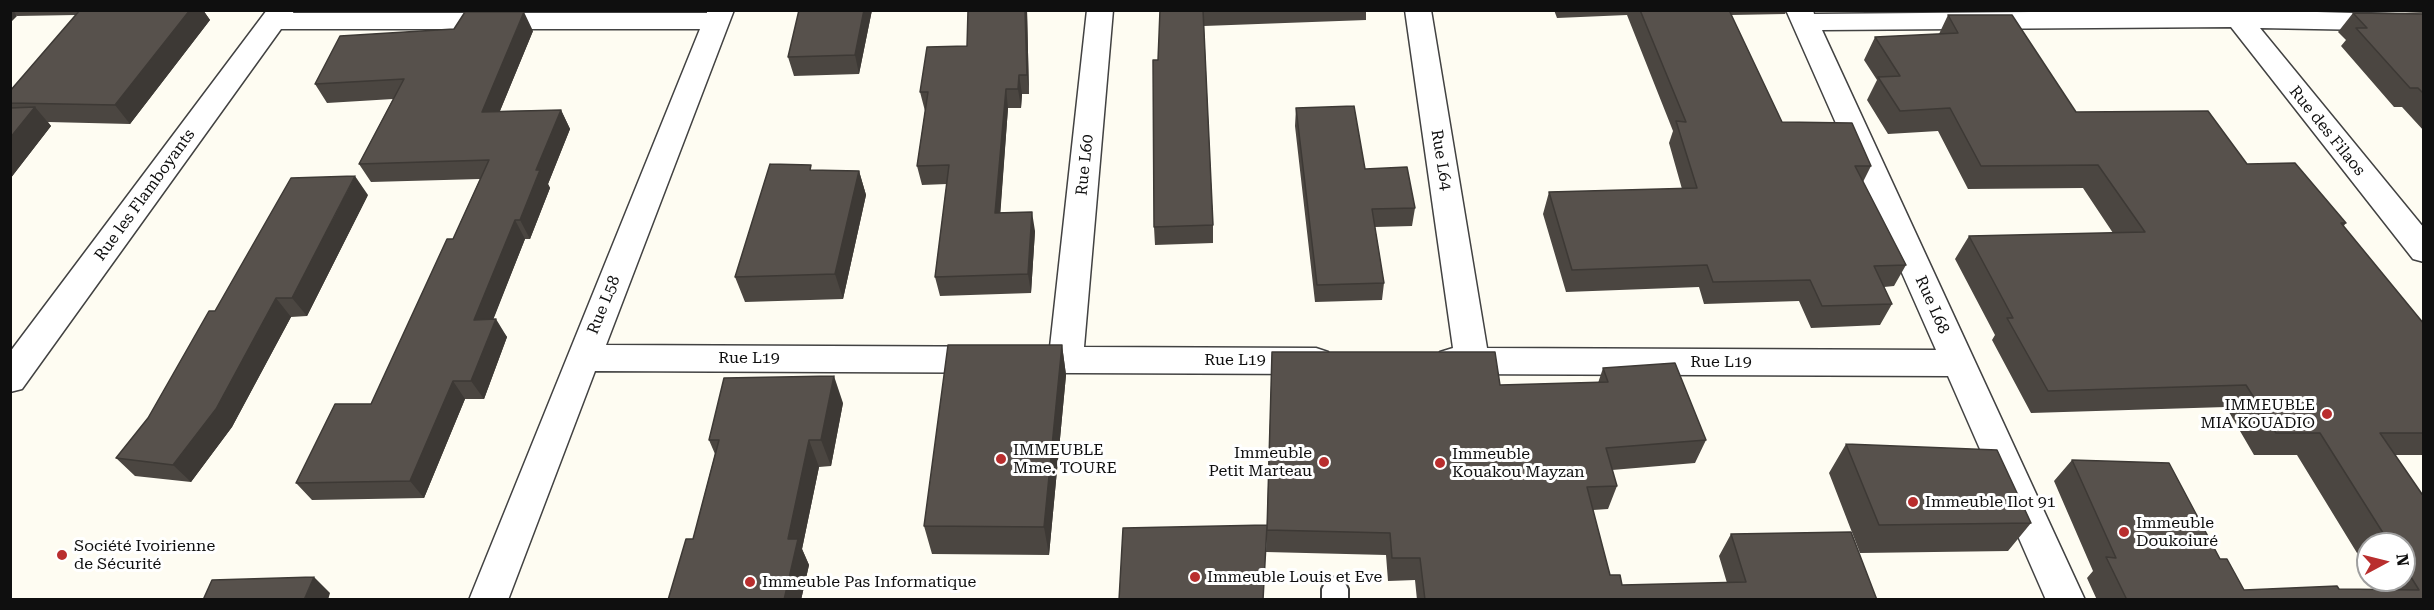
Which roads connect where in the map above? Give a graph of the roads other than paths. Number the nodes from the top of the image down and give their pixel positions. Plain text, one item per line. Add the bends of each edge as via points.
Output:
1 (1100, 10) edge
2 (1418, 10) edge
3 (2235, 15) edge
4 (277, 16) edge
5 (719, 16) edge
6 (1801, 16) edge
7 (2424, 22) edge
8 (2411, 219) edge
9 (2424, 250) edge
10 (583, 358) junction
11 (1066, 360) junction
12 (1352, 361) edge
13 (1424, 361) edge
14 (1472, 361) junction
15 (1958, 363) junction
16 (10, 379) edge
17 (488, 600) edge
18 (2066, 600) edge

1 - 11 street, Rue L60
2 - 14 street, Rue L64
3 - 6 street
3 - 7 street
3 - 8 street, Rue des Filaos
4 - 5 street
4 - 16 street, Rue les Flamboyants
5 - 10 street, Rue L58
6 - 15 street, Rue L68
8 - 9 street, Rue des Filaos
10 - 11 street, Rue L19
10 - 17 street, Rue L58
11 - 12 street, Rue L19
13 - 14 street, Rue L19
14 - 15 street, Rue L19
15 - 18 street, Rue L68

